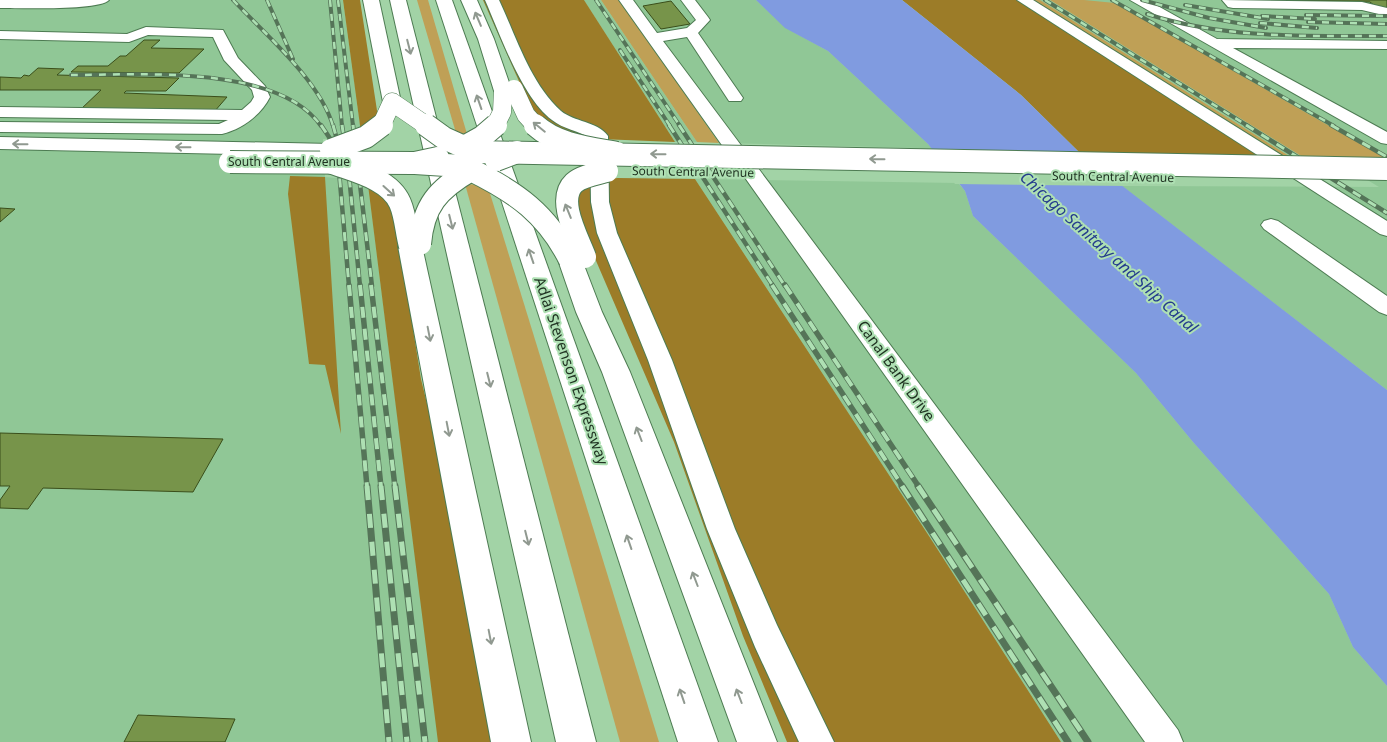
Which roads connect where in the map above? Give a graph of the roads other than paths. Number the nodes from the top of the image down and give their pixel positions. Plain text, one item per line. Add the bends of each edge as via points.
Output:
1 (102, 0) edge
2 (371, 0) edge
3 (398, 0) edge
4 (444, 0) edge
5 (470, 0) edge
6 (492, 0) edge
7 (626, 0) edge
8 (688, 0) edge
9 (1024, 0) edge
10 (1136, 0) edge
11 (1229, 0) edge
12 (0, 4) edge
13 (1387, 12) edge
14 (691, 32) junction
15 (0, 35) edge
16 (20, 36) junction
17 (653, 38) junction
18 (1217, 43) junction
19 (1387, 44) edge
20 (0, 50) edge
21 (509, 90) junction
22 (734, 98) dead end
23 (392, 102) junction
24 (0, 112) edge
25 (246, 115) junction
26 (0, 127) edge
27 (1387, 139) edge
28 (0, 143) edge
29 (230, 155) junction
30 (330, 156) junction
31 (467, 159) junction
32 (0, 160) edge
33 (612, 162) junction
34 (1387, 169) edge
35 (1387, 182) edge
36 (1271, 225) dead end
37 (1387, 230) edge
38 (415, 245) junction
39 (578, 258) junction
40 (1387, 307) edge
41 (511, 742) edge
42 (576, 742) edge
43 (698, 742) edge
44 (757, 742) edge
45 (817, 742) edge
46 (1166, 742) edge

1 - 12 lane via 68,4
2 - 23 main road
3 -> 42 main road
43 -> 4 main road, Adlai Stevenson Expressway
21 -> 5 main road
6 - 45 lane via 539,99 556,116 599,136 600,202 607,233 657,352 721,529 766,636
7 - 17 lane, Canal Bank Drive
8 - 14 lane via 703,20
9 - 37 lane
10 - 18 lane
11 - 13 lane via 1234,4 1362,6
14 - 17 lane
14 - 22 lane
15 - 16 lane
16 - 20 lane
16 - 25 lane via 129,38 146,32 218,33 232,60 259,89 262,97
17 - 46 lane, Canal Bank Drive
18 - 19 lane
18 - 27 lane
21 - 31 main road, bridge via 500,121
33 -> 21 main road, bridge via 541,130 528,118
23 - 30 main road, bridge via 377,130
23 - 31 main road, bridge via 444,138
24 - 25 lane
25 - 26 lane via 222,129
29 -> 28 main road, South Central Avenue
29 - 30 main road, South Central Avenue, bridge
29 - 32 main road, South Central Avenue
30 - 31 main road, South Central Avenue, bridge
30 -> 38 main road, bridge via 390,189 399,202
31 - 33 main road, South Central Avenue, bridge
31 - 38 main road, bridge via 437,194
31 - 39 main road, bridge via 540,213
34 -> 33 main road, South Central Avenue, bridge
33 - 35 main road, South Central Avenue
39 -> 33 main road, bridge via 565,203 568,192 574,183
36 - 40 lane
38 -> 41 main road via 423,305
44 -> 39 main road via 616,372 589,312

